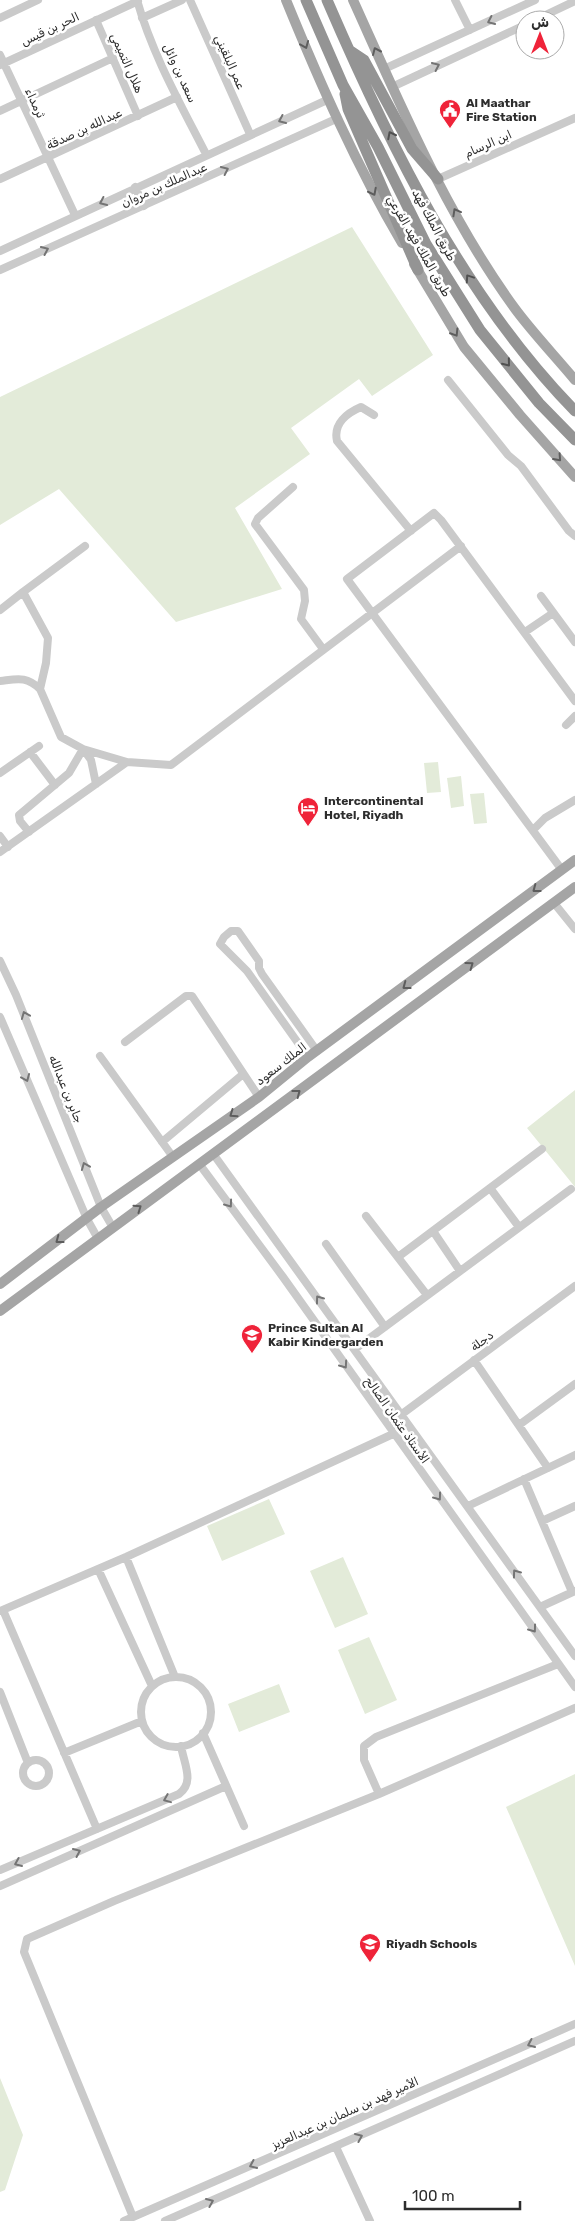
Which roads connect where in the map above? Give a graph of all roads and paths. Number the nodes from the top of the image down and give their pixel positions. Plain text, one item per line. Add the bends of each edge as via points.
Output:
1 (38, 0) edge
2 (138, 0) edge
3 (182, 0) edge
4 (190, 0) edge
5 (286, 0) edge
6 (306, 0) edge
7 (327, 0) edge
8 (353, 0) edge
9 (456, 0) edge
10 (535, 0) edge
11 (575, 1) edge
12 (556, 10) edge
13 (0, 18) edge
14 (142, 18) junction
15 (96, 20) junction
16 (470, 30) junction
17 (515, 30) edge
18 (349, 50) junction
19 (113, 58) junction
20 (1, 61) edge
21 (384, 69) junction
22 (343, 85) junction
23 (392, 87) junction
24 (177, 97) junction
25 (327, 100) junction
26 (21, 101) junction
27 (0, 111) edge
28 (138, 116) junction
29 (336, 118) junction
30 (575, 118) edge
31 (250, 134) junction
32 (206, 154) junction
33 (48, 158) junction
34 (438, 179) junction
35 (0, 180) edge
36 (135, 187) junction
37 (144, 206) junction
38 (74, 216) junction
39 (0, 251) edge
40 (0, 270) edge
41 (418, 270) junction
42 (448, 380) dead end
43 (575, 380) edge
44 (575, 411) edge
45 (374, 415) dead end
46 (575, 440) edge
47 (575, 476) edge
48 (293, 487) dead end
49 (411, 531) junction
50 (575, 536) edge
51 (85, 546) dead end
52 (461, 546) junction
53 (23, 592) junction
54 (541, 596) dead end
55 (0, 610) edge
56 (371, 612) junction
57 (553, 613) junction
58 (525, 632) junction
59 (575, 642) edge
60 (323, 649) junction
61 (44, 678) junction
62 (31, 680) junction
63 (0, 681) edge
64 (40, 690) junction
65 (575, 701) edge
66 (575, 716) edge
67 (566, 725) dead end
68 (38, 746) dead end
69 (83, 749) junction
70 (30, 752) junction
71 (127, 762) junction
72 (0, 773) edge
73 (96, 784) junction
74 (55, 785) junction
75 (575, 800) edge
76 (534, 829) junction
77 (29, 832) junction
78 (0, 836) edge
79 (8, 847) junction
80 (0, 852) edge
81 (575, 860) edge
82 (562, 870) junction
83 (575, 887) edge
84 (554, 903) junction
85 (575, 929) edge
86 (0, 961) edge
87 (0, 1017) edge
88 (125, 1042) dead end
89 (312, 1054) junction
90 (100, 1056) dead end
91 (242, 1075) junction
92 (258, 1097) junction
93 (162, 1142) junction
94 (542, 1149) dead end
95 (214, 1155) junction
96 (173, 1157) junction
97 (200, 1165) junction
98 (490, 1188) junction
99 (571, 1189) dead end
100 (102, 1207) junction
101 (366, 1216) dead end
102 (87, 1219) junction
103 (112, 1226) junction
104 (519, 1227) junction
105 (432, 1231) junction
106 (97, 1237) junction
107 (326, 1244) dead end
108 (398, 1257) junction
109 (460, 1271) junction
110 (0, 1284) edge
111 (575, 1286) edge
112 (427, 1296) junction
113 (0, 1310) edge
114 (385, 1327) junction
115 (355, 1349) junction
116 (474, 1360) junction
117 (575, 1384) edge
118 (402, 1414) junction
119 (519, 1425) junction
120 (393, 1434) junction
121 (575, 1455) edge
122 (548, 1468) junction
123 (524, 1480) junction
124 (468, 1506) junction
125 (575, 1506) edge
126 (542, 1521) junction
127 (126, 1557) junction
128 (98, 1569) junction
129 (573, 1591) edge
130 (540, 1607) junction
131 (1, 1610) edge
132 (575, 1656) edge
133 (558, 1664) junction
134 (175, 1677) junction
135 (152, 1686) junction
136 (575, 1687) edge
137 (0, 1692) edge
138 (575, 1708) edge
139 (142, 1721) junction
140 (203, 1733) junction
141 (181, 1746) junction
142 (64, 1753) junction
143 (28, 1762) dead end
144 (226, 1786) junction
145 (379, 1794) junction
146 (244, 1826) dead end
147 (97, 1829) junction
148 (0, 1870) edge
149 (0, 1886) edge
150 (575, 2024) edge
151 (575, 2041) edge
152 (511, 2053) junction
153 (518, 2068) junction
154 (336, 2147) junction
155 (133, 2217) junction
156 (124, 2221) edge
157 (165, 2221) edge
158 (370, 2221) edge

1 - 13 street
2 - 14 street, سعد بن وائل
2 - 15 street, الحر بن قيس
3 - 14 street
4 - 31 street, عمر البلقيني
5 -> 25 main road, طريق الملك فهد الفرعي
6 - 22 highway, طريق الملك فهد
7 - 18 highway, طريق الملك فهد
21 -> 8 main road
9 - 16 street
10 -> 16 street
11 - 12 street
14 - 24 street, سعد بن وائل
15 - 19 street, هلال التميمي
15 - 20 street, الحر بن قيس
16 - 21 street
23 -> 17 street
18 - 34 highway via 364,60 412,149
44 -> 18 highway, طريق الملك فهد via 522,354 459,262 408,170
19 - 26 street
19 - 28 street, هلال التميمي
20 - 26 street, ثرمداء
21 - 23 main road
22 - 41 highway via 348,109
22 -> 46 highway, طريق الملك فهد via 426,244 480,330 539,403
23 - 34 main road
24 - 28 street, عبدالله بن صدقة
24 - 32 street, سعد بن وائل
25 - 29 main road, طريق الملك فهد الفرعي
25 -> 31 street, عبدالملك بن مروان
26 - 27 street
26 - 33 street, ثرمداء
28 - 33 street, عبدالله بن صدقة
37 -> 29 street, عبدالملك بن مروان
29 -> 41 main road, طريق الملك فهد الفرعي via 380,206
30 - 34 street, ابن الرسام
31 - 32 street, عبدالملك بن مروان
32 - 36 street, عبدالملك بن مروان
33 - 35 street, عبدالله بن صدقة
33 - 38 street, ثرمداء
43 -> 34 main road via 512,304 480,256
36 - 37 street
36 -> 38 street, عبدالملك بن مروان
40 -> 37 street, عبدالملك بن مروان
38 - 39 street, عبدالملك بن مروان
41 -> 47 main road, طريق الملك فهد الفرعي via 464,347
42 - 50 street
45 - 49 street via 361,407 354,410 337,425 338,441
48 - 60 street via 255,524 304,590 301,619
49 - 52 street via 434,514
49 - 56 street via 347,579
51 - 53 street
52 - 56 street
52 - 58 street
53 - 55 street
53 - 61 street via 48,638
54 - 57 street
56 - 60 street
56 - 76 street
57 - 58 street
57 - 59 street
58 - 65 street
60 - 71 street via 171,765
61 - 62 street
61 - 64 street
62 - 63 street
62 - 64 street
64 - 69 street via 61,737
66 - 67 street
68 - 70 street
69 - 71 street
69 - 73 street via 91,760
69 - 74 street via 72,770
70 - 72 street
70 - 74 street
71 - 73 street
73 - 77 street
74 - 77 street via 19,815
75 - 76 street via 551,813
76 - 82 street
77 - 79 street
78 - 79 street
79 - 80 street
81 - 82 main road, الملك سعود
82 -> 89 main road, الملك سعود
83 - 84 main road
84 - 85 street
95 -> 84 main road
100 -> 86 street, جابر بن عبدالله
87 -> 102 street
88 - 91 street via 186,996 192,996
89 - 89 street via 258,968 258,961 238,932 232,931 220,944 247,971
89 - 92 main road, الملك سعود
90 - 93 street
91 - 92 street
91 - 93 street
92 -> 96 main road, الملك سعود
93 - 96 street
94 - 98 street
95 - 97 main road
115 -> 95 street, الأستاذ عثمان الصالح
96 - 100 main road, الملك سعود
103 -> 97 main road
97 -> 120 street, الأستاذ عثمان الصالح
98 - 104 street
98 - 105 street
99 - 104 street
100 - 102 main road, الملك سعود
100 - 103 street, جابر بن عبدالله
101 - 108 street
102 - 106 street
102 -> 110 main road, الملك سعود
103 - 106 main road
104 - 109 street
105 - 108 street
105 - 109 street
106 - 113 main road
107 - 114 street
108 - 112 street
109 - 112 street
111 - 116 street, دجلة
112 - 114 street
114 - 115 street
115 - 118 street, الأستاذ عثمان الصالح
116 - 118 street, دجلة
116 - 119 street
117 - 119 street
118 - 124 street, الأستاذ عثمان الصالح
119 - 122 street
120 - 127 street
120 -> 133 street, الأستاذ عثمان الصالح
121 - 122 street
122 - 123 street
123 - 124 street
123 - 126 street
130 -> 124 street, الأستاذ عثمان الصالح
125 - 126 street
126 - 129 street
127 - 128 street
127 - 134 street
128 - 131 street
128 - 135 street
129 - 130 street
130 - 132 street, الأستاذ عثمان الصالح
131 - 142 street
133 - 136 street, الأستاذ عثمان الصالح
133 - 145 street via 364,1746 364,1760
134 - 135 street via 162,1679
134 - 140 street via 196,1683 209,1701 209,1723
135 - 139 street via 142,1702
137 - 143 street
138 - 145 street
139 - 141 street via 156,1741 168,1746
139 - 142 street
140 - 141 street via 193,1742
140 - 144 street
141 -> 147 street via 189,1781 187,1788
142 - 147 street
144 - 146 street
149 -> 144 street
145 - 155 street via 26,1939 24,1952
147 -> 148 street
150 -> 152 street, الأمير فهد بن سلمان بن عبدالعزيز
151 - 153 street
152 - 153 street
152 -> 155 street, الأمير فهد بن سلمان بن عبدالعزيز
154 -> 153 street
157 -> 154 street
154 - 158 street
155 - 156 street, الأمير فهد بن سلمان بن عبدالعزيز

